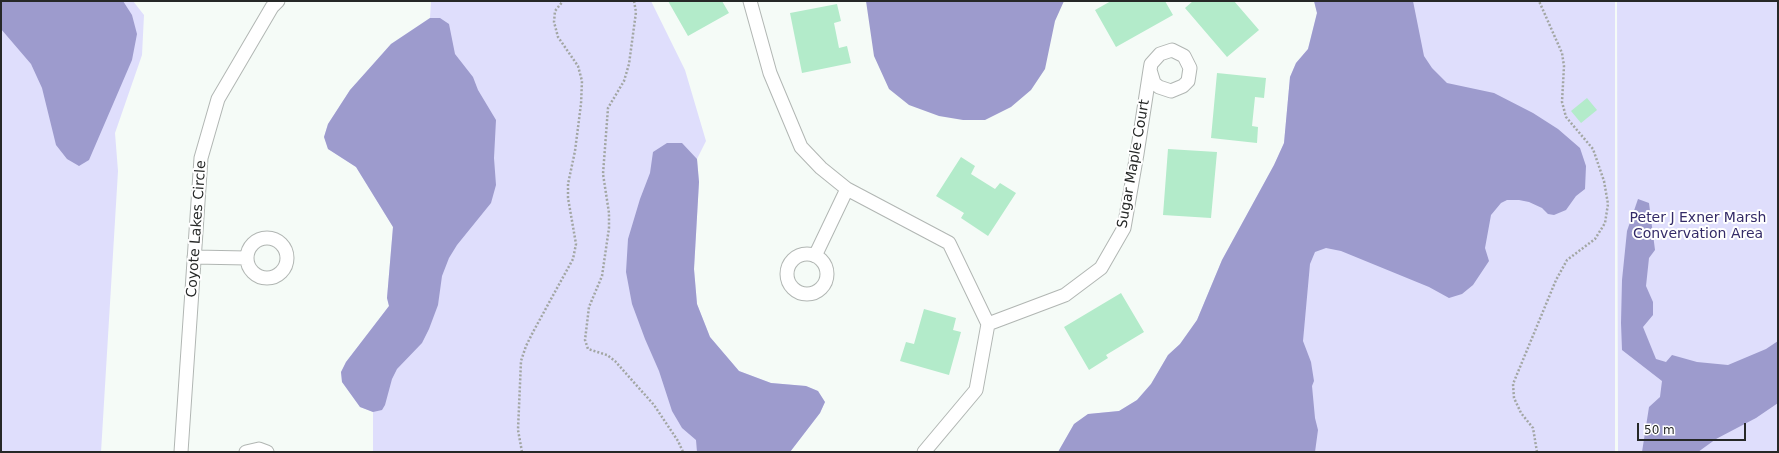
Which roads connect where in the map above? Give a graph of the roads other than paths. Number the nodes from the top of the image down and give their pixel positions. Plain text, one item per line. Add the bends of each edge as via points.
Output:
1 (750, 1) edge
2 (272, 3) edge
3 (1150, 70) dead end
4 (847, 189) junction
5 (815, 256) dead end
6 (194, 257) junction
7 (247, 258) dead end
8 (988, 324) junction
9 (181, 452) edge
10 (246, 452) edge
11 (267, 452) edge
12 (924, 452) edge

1 - 4 street via 770,73 801,147 820,168
2 - 6 street, Coyote Lakes Circle via 218,98 201,158
3 - 8 street, Sugar Maple Court via 1124,228 1101,268 1065,295
4 - 5 street
4 - 8 street via 949,243
6 - 7 street
6 - 9 street, Coyote Lakes Circle
8 - 12 street via 976,390
10 - 11 street via 259,449

